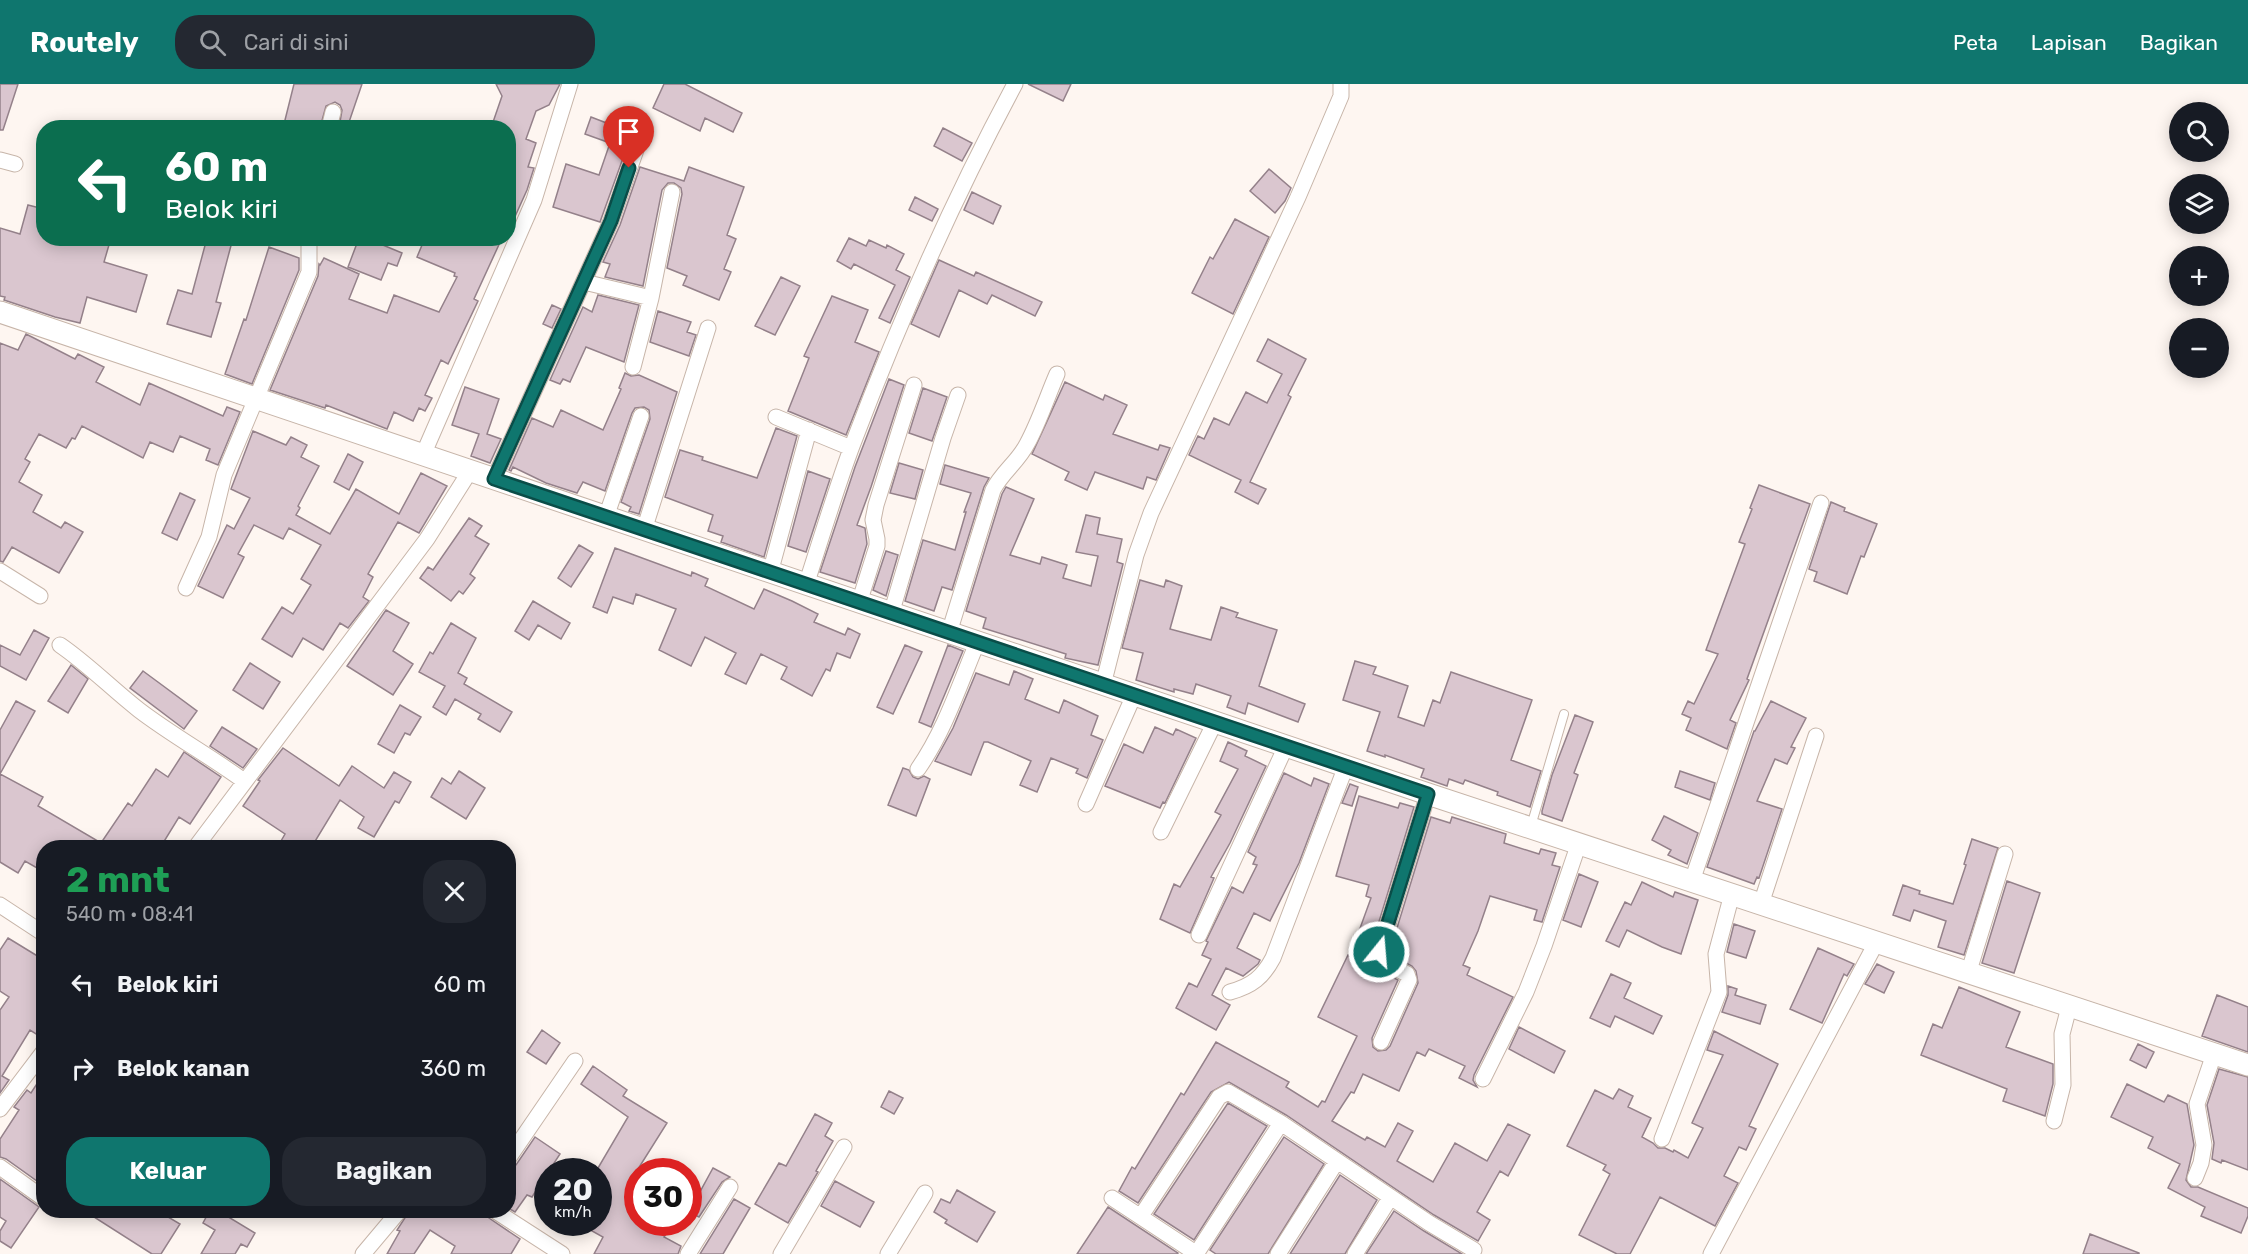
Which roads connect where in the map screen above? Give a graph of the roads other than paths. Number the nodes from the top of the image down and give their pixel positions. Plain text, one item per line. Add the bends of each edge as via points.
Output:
1 (570, 84) edge
2 (1015, 84) edge
3 (1341, 84) edge
4 (333, 112) dead end
5 (331, 120) edge
6 (636, 150) dead end
7 (0, 160) edge
8 (15, 164) dead end
9 (672, 192) dead end
10 (516, 241) edge
11 (309, 246) edge
12 (514, 246) edge
13 (584, 282) junction
14 (651, 298) junction
15 (0, 312) edge
16 (708, 328) dead end
17 (633, 367) dead end
18 (1057, 374) dead end
19 (914, 385) dead end
20 (958, 395) dead end
21 (255, 399) junction
22 (641, 416) dead end
23 (776, 417) dead end
24 (809, 430) junction
25 (851, 448) junction
26 (423, 455) junction
27 (470, 471) junction
28 (494, 479) junction
29 (1821, 503) dead end
30 (606, 517) junction
31 (644, 530) junction
32 (0, 571) edge
33 (770, 573) junction
34 (807, 585) junction
35 (186, 588) dead end
36 (40, 596) dead end
37 (859, 603) junction
38 (891, 614) junction
39 (949, 633) junction
40 (977, 643) junction
41 (60, 645) dead end
42 (1103, 685) junction
43 (1134, 695) junction
44 (1564, 714) dead end
45 (1215, 722) junction
46 (1816, 736) dead end
47 (1286, 746) junction
48 (1346, 766) junction
49 (918, 769) dead end
50 (244, 781) junction
51 (1428, 794) junction
52 (1086, 804) dead end
53 (1531, 828) junction
54 (1161, 832) dead end
55 (201, 840) edge
56 (1579, 843) junction
57 (2005, 854) dead end
58 (1692, 881) junction
59 (1732, 894) junction
60 (1761, 904) junction
61 (0, 905) edge
62 (36, 929) edge
63 (1199, 936) dead end
64 (1876, 943) junction
65 (1968, 974) junction
66 (1230, 992) dead end
67 (2069, 1007) junction
68 (1380, 1042) dead end
69 (2214, 1054) junction
70 (575, 1061) dead end
71 (36, 1062) edge
72 (2248, 1065) edge
73 (1483, 1079) dead end
74 (0, 1109) edge
75 (2054, 1121) dead end
76 (1281, 1124) junction
77 (1662, 1139) dead end
78 (844, 1147) dead end
79 (516, 1148) edge
80 (1337, 1161) junction
81 (0, 1167) edge
82 (2195, 1178) dead end
83 (730, 1187) dead end
84 (36, 1193) edge
85 (925, 1193) dead end
86 (1112, 1198) dead end
87 (1390, 1198) junction
88 (1141, 1216) junction
89 (393, 1218) edge
90 (506, 1218) edge
91 (1474, 1250) dead end
92 (1194, 1252) edge
93 (363, 1254) edge
94 (562, 1254) edge
95 (688, 1254) edge
96 (781, 1254) edge
97 (888, 1254) edge
98 (1278, 1254) edge
99 (1355, 1254) edge
100 (1711, 1254) edge

1 - 10 street via 534,200
2 - 25 street via 944,223
3 - 42 street via 1341,96 1298,197 1150,513
4 - 5 street
6 - 13 street
7 - 8 street
9 - 14 street
11 - 21 street via 309,272
12 - 26 street
13 - 14 street
13 - 28 street
14 - 17 street
15 - 21 street
16 - 31 street
18 - 39 street via 1027,445 993,490
19 - 37 street via 876,505 876,546
20 - 38 street
21 - 26 street
21 - 35 street via 224,475 209,537
22 - 30 street
23 - 24 street
24 - 25 street
24 - 33 street
25 - 34 street
26 - 27 street
27 - 28 street
27 - 50 street via 427,539
28 - 30 street
29 - 58 street
30 - 31 street
31 - 33 street
32 - 36 street
33 - 34 street
34 - 37 street
37 - 38 street
38 - 39 street
39 - 40 street
40 - 42 street
40 - 49 street via 932,749
41 - 50 street via 140,710
42 - 43 street
43 - 45 street
43 - 52 street
44 - 53 lane
45 - 47 street
45 - 54 street
46 - 60 street
47 - 48 street
47 - 63 street
48 - 51 street
48 - 66 street via 1273,958 1258,980
50 - 55 street
51 - 53 street
51 - 68 street via 1379,952 1380,960 1407,974 1409,980
53 - 56 street
56 - 58 street
56 - 73 street via 1526,992
57 - 65 street
58 - 59 street
59 - 60 street
59 - 77 street via 1716,954 1719,992
60 - 64 street
61 - 62 street
64 - 65 street
64 - 100 street
65 - 67 street
67 - 69 street
67 - 75 street via 2062,1034 2063,1085
69 - 72 street
69 - 82 street via 2197,1104 2204,1144
70 - 79 street
71 - 74 street
76 - 80 street
76 - 88 street via 1234,1093 1224,1093
76 - 92 street
78 - 96 street
80 - 87 street
80 - 98 street
81 - 84 street
83 - 95 street
85 - 97 street
86 - 88 street
87 - 91 street
87 - 99 street
88 - 92 street
89 - 93 street
90 - 94 street

